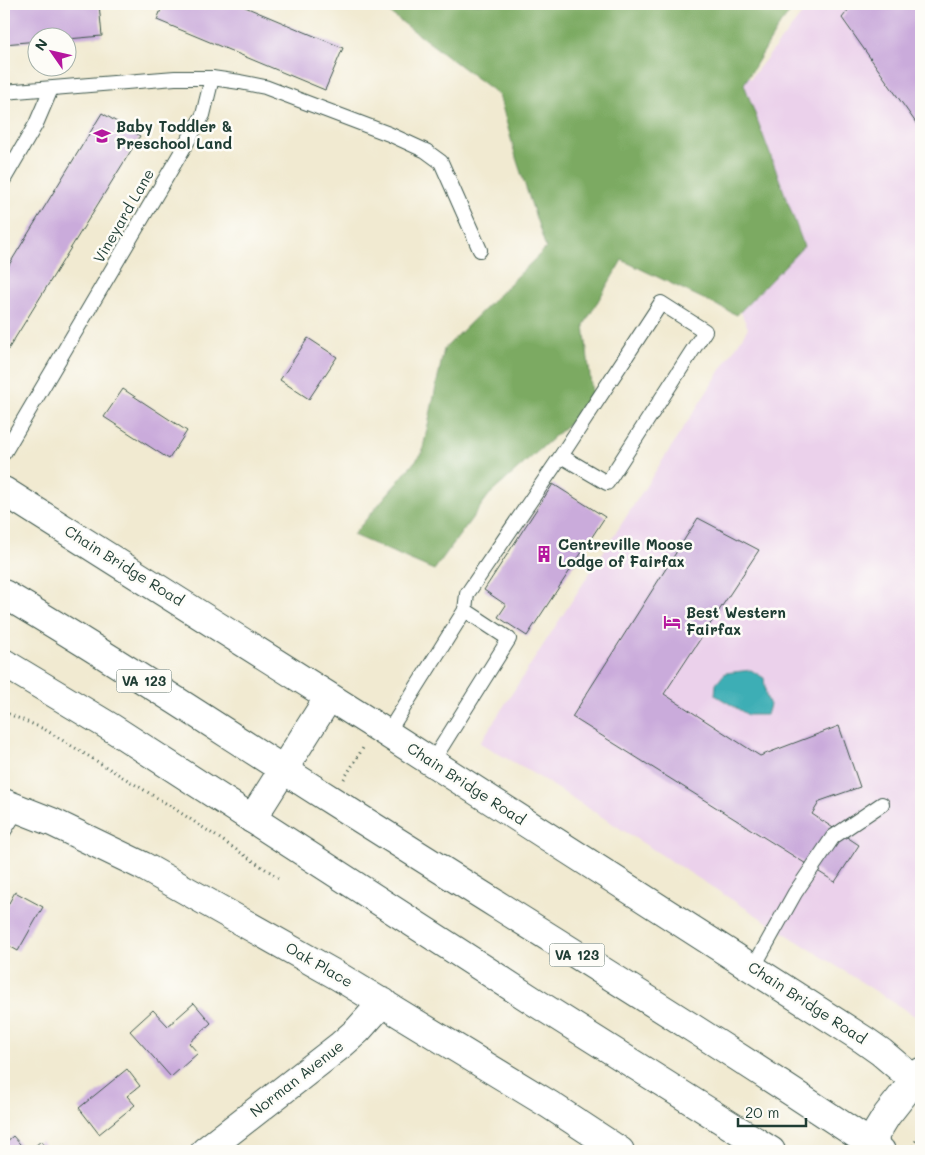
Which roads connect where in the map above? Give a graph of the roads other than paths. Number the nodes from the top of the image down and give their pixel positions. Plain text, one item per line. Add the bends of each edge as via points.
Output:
1 (212, 78) junction
2 (51, 89) junction
3 (4, 92) edge
4 (4, 179) edge
5 (480, 250) dead end
6 (4, 453) edge
7 (561, 456) junction
8 (4, 491) edge
9 (4, 594) edge
10 (465, 610) junction
11 (4, 664) edge
12 (329, 696) junction
13 (376, 738) junction
14 (432, 762) junction
15 (284, 770) junction
16 (882, 804) dead end
17 (8, 814) edge
18 (252, 819) junction
19 (753, 968) junction
20 (383, 1002) junction
21 (919, 1079) edge
22 (872, 1149) edge
23 (205, 1151) edge
24 (620, 1151) edge
25 (771, 1151) edge

1 - 2 lane via 174,78
1 - 5 lane via 266,87 426,151 441,162
1 - 6 lane, Vineyard Lane via 202,115
2 - 3 lane
2 - 4 lane via 36,124
7 - 7 lane via 660,302 705,331 607,484
7 - 10 lane via 467,594
8 - 12 street, Chain Bridge Road
9 - 15 street, VA 123
10 - 13 lane
10 - 14 lane via 509,639
11 - 18 street via 112,728
12 - 13 street, Chain Bridge Road
12 - 15 street
13 - 14 street, Chain Bridge Road
14 - 19 street, Chain Bridge Road
15 - 18 street
15 - 22 street, VA 123 via 515,915
16 - 19 lane via 833,837 795,893
17 - 20 street, Oak Place via 52,822 143,866
18 - 25 street
19 - 21 street, Chain Bridge Road
20 - 23 street, Norman Avenue via 341,1045
20 - 24 street, Oak Place
21 - 22 street via 887,1115

